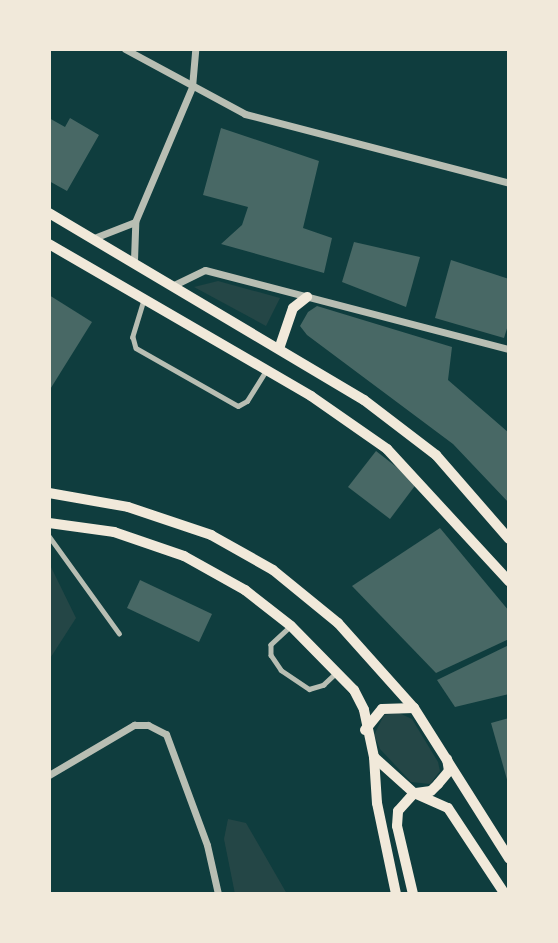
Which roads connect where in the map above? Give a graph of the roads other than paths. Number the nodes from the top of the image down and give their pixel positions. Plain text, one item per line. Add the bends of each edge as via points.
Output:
1 (125, 49) edge
2 (195, 49) edge
3 (192, 88) junction
4 (509, 183) edge
5 (49, 213) edge
6 (135, 222) junction
7 (94, 238) junction
8 (49, 244) edge
9 (134, 260) junction
10 (174, 285) junction
11 (307, 297) junction
12 (144, 300) junction
13 (279, 346) junction
14 (509, 349) edge
15 (267, 370) junction
16 (49, 493) edge
17 (49, 523) edge
18 (49, 536) edge
19 (509, 539) edge
20 (509, 581) edge
21 (290, 626) junction
22 (118, 633) dead end
23 (337, 672) junction
24 (414, 708) junction
25 (365, 730) junction
26 (374, 757) junction
27 (447, 759) junction
28 (49, 775) edge
29 (414, 793) junction
30 (509, 858) edge
31 (218, 894) edge
32 (396, 894) edge
33 (413, 894) edge
34 (505, 894) edge

1 - 3 street
2 - 3 street
3 - 4 street via 245,114
3 - 6 street
5 - 7 main road
6 - 7 street
6 - 9 street
7 - 9 main road
8 - 12 main road
9 - 10 main road
10 - 11 street via 205,270
10 - 13 main road
11 - 13 main road via 293,308
11 - 14 street
12 - 15 main road
12 - 15 lane via 133,337 136,348 232,404 247,401
13 - 19 main road via 335,379 427,448
15 - 20 main road via 387,449
16 - 24 main road via 128,506 211,535 274,570 338,623
17 - 21 main road via 114,532 184,556 245,590
18 - 22 lane
21 - 23 main road
21 - 23 lane via 271,646 281,670 309,689 323,685
23 - 25 main road via 364,710
24 - 25 main road via 382,709
24 - 27 main road
25 - 26 main road
26 - 29 main road
26 - 32 main road via 377,803
27 - 29 main road via 449,771 431,791
27 - 30 main road
28 - 31 street via 111,735 149,725 166,734 207,845
29 - 33 main road via 398,811 397,826
29 - 34 main road via 448,808

